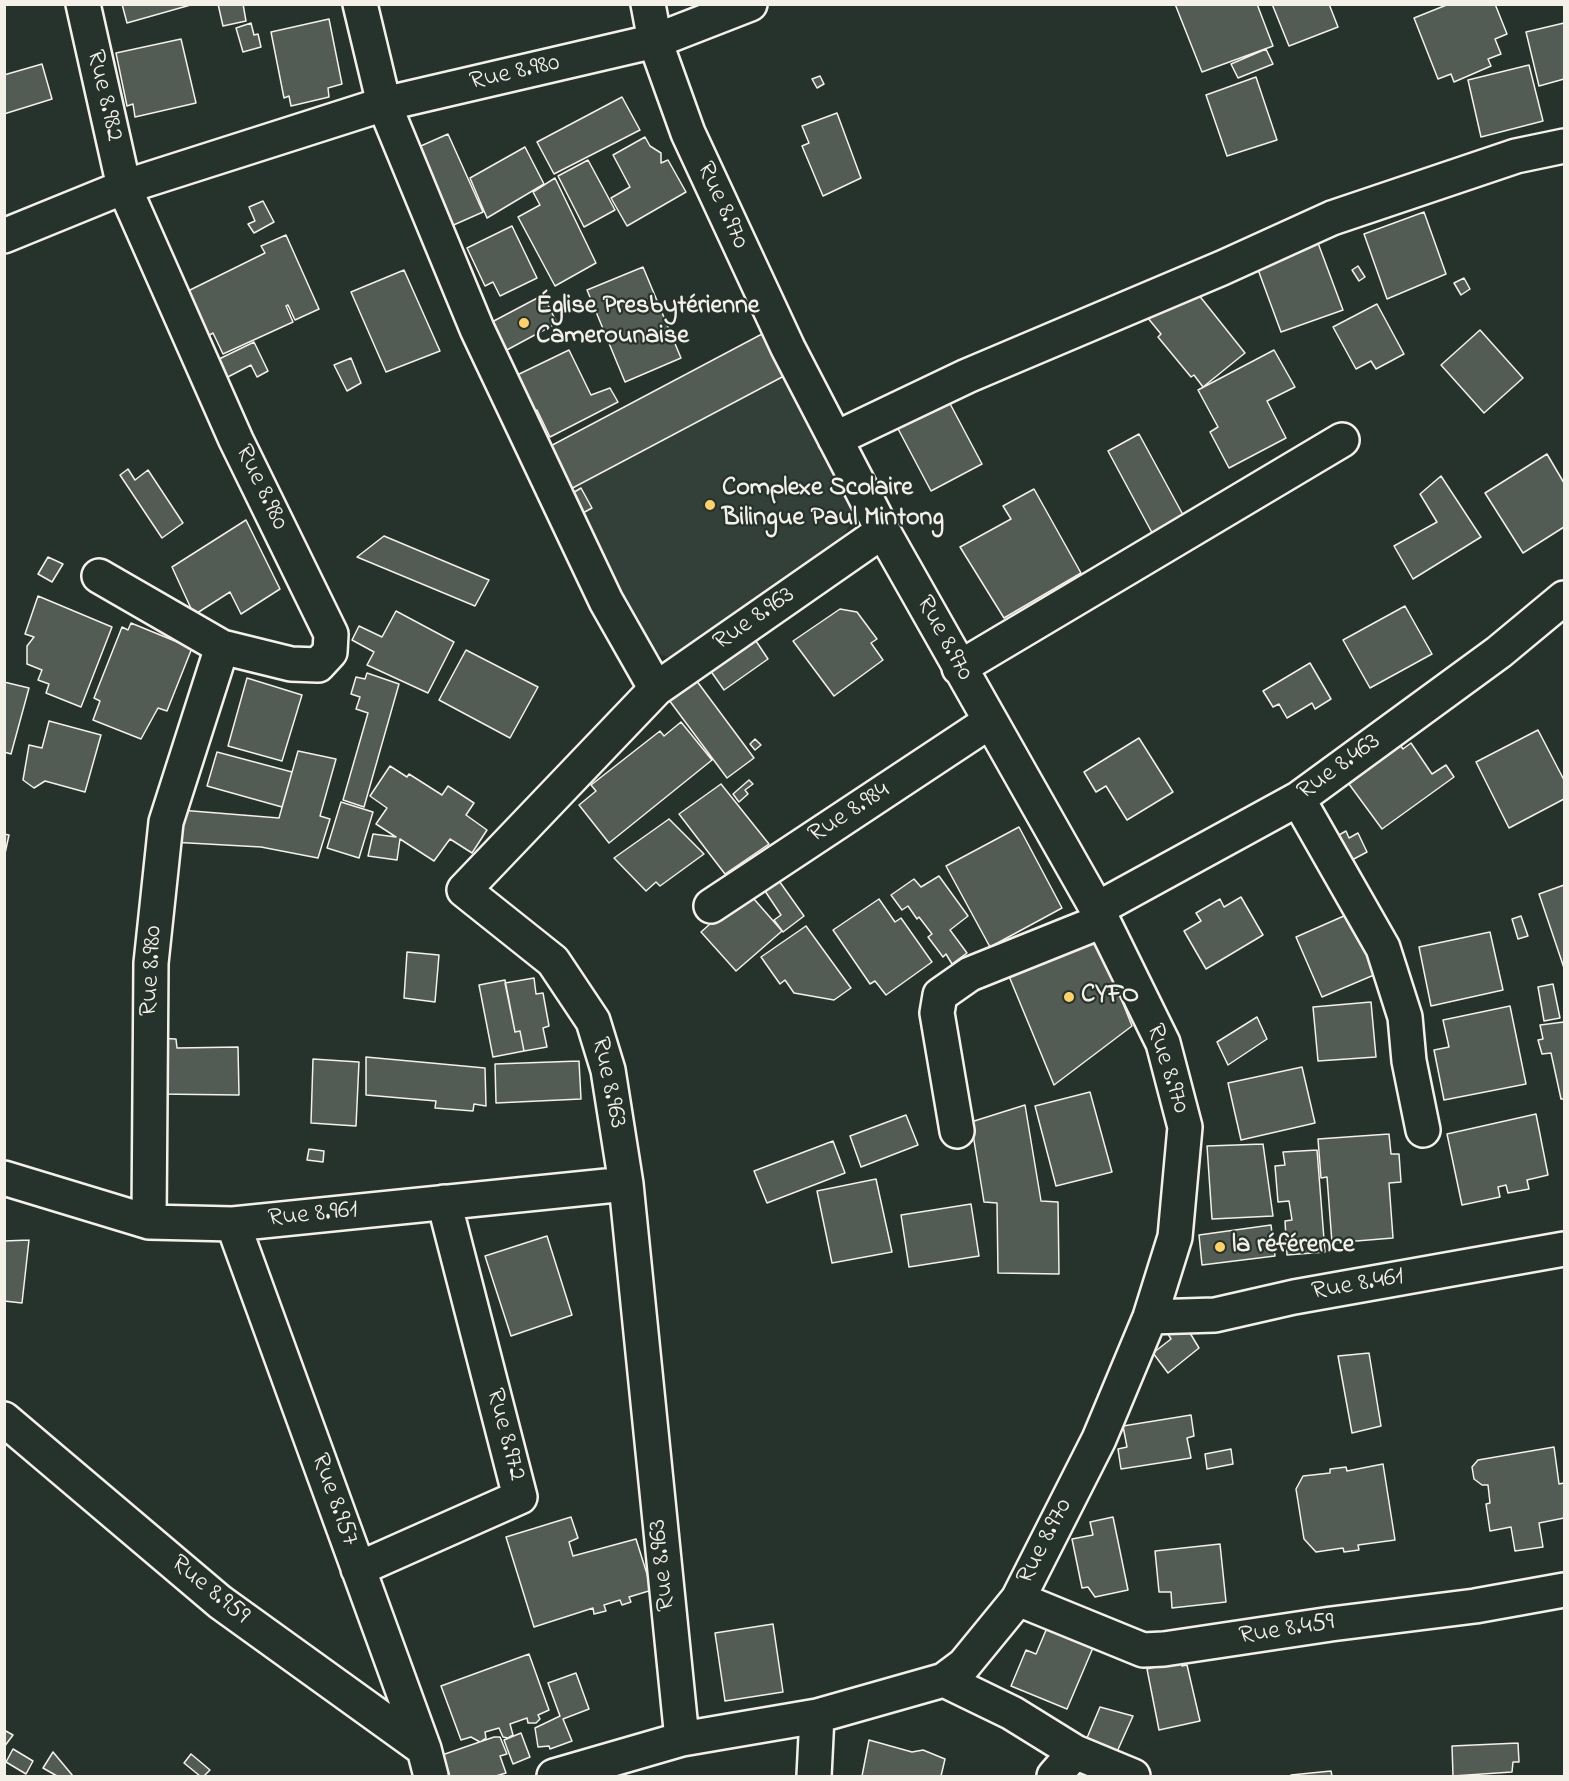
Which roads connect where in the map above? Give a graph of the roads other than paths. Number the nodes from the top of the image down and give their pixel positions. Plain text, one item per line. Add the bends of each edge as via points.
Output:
1 (83, 4) edge
2 (360, 4) edge
3 (648, 4) edge
4 (750, 4) edge
5 (655, 42) junction
6 (384, 104) junction
7 (1564, 146) edge
8 (124, 187) junction
9 (4, 236) edge
10 (835, 440) junction
11 (1342, 440) dead end
12 (883, 531) junction
13 (99, 576) dead end
14 (1564, 598) edge
15 (222, 647) junction
16 (959, 668) junction
17 (656, 689) junction
18 (990, 723) junction
19 (1298, 799) junction
20 (711, 906) dead end
21 (1099, 915) junction
22 (1423, 1130) dead end
23 (957, 1131) dead end
24 (4, 1178) edge
25 (626, 1184) junction
26 (444, 1202) junction
27 (149, 1222) junction
28 (233, 1224) junction
29 (1564, 1249) edge
30 (1150, 1317) junction
31 (4, 1419) edge
32 (358, 1569) junction
33 (1564, 1590) edge
34 (1018, 1599) junction
35 (944, 1680) junction
36 (817, 1716) junction
37 (682, 1739) junction
38 (1075, 1752) junction
39 (427, 1762) edge
40 (554, 1776) edge
41 (814, 1776) edge
42 (1054, 1776) edge
43 (1133, 1776) edge

1 - 8 street, Rue 8.982
2 - 6 street
3 - 5 street, Rue 8.970
4 - 5 street, Rue 8.980
5 - 6 street, Rue 8.980
5 - 10 street, Rue 8.970 via 688,133
6 - 8 street, Rue 8.980
6 - 17 street via 477,329 606,601
7 - 10 street via 1516,156 1332,218 967,376
8 - 9 street
8 - 15 street, Rue 8.980 via 236,440 331,634 330,651 318,665 291,664
10 - 12 street, Rue 8.970
11 - 16 street
12 - 16 street, Rue 8.970
12 - 17 street, Rue 8.963
13 - 15 street
14 - 19 street, Rue 8.463 via 1499,652
15 - 27 street, Rue 8.980 via 165,822 151,963
16 - 18 street, Rue 8.970
17 - 25 street, Rue 8.963 via 464,890 553,961 593,1021 608,1070
18 - 20 street, Rue 8.984
18 - 21 street, Rue 8.970
19 - 21 street, Rue 8.463
19 - 22 street via 1383,948 1405,1017
21 - 23 street, Rue 8.463 via 970,974 940,995 937,1013
21 - 30 street, Rue 8.970 via 1163,1043 1185,1126 1175,1237
24 - 27 street, Rue 8.961
25 - 26 street, Rue 8.961
25 - 37 street, Rue 8.963
26 - 28 street, Rue 8.961
26 - 32 street, Rue 8.972 via 520,1497
27 - 28 street, Rue 8.961
28 - 32 street, Rue 8.957
29 - 30 street, Rue 8.461 via 1294,1297 1215,1315
30 - 34 street, Rue 8.970 via 1099,1439
31 - 39 street, Rue 8.959 via 220,1602
32 - 39 street, Rue 8.957
33 - 34 street, Rue 8.459 via 1475,1606 1143,1650
34 - 35 street, Rue 8.970 via 964,1665
35 - 36 street, Rue 8.970
35 - 38 street via 1012,1713
36 - 37 street, Rue 8.970
36 - 41 street
37 - 40 street, Rue 8.970
38 - 42 street
38 - 43 street

